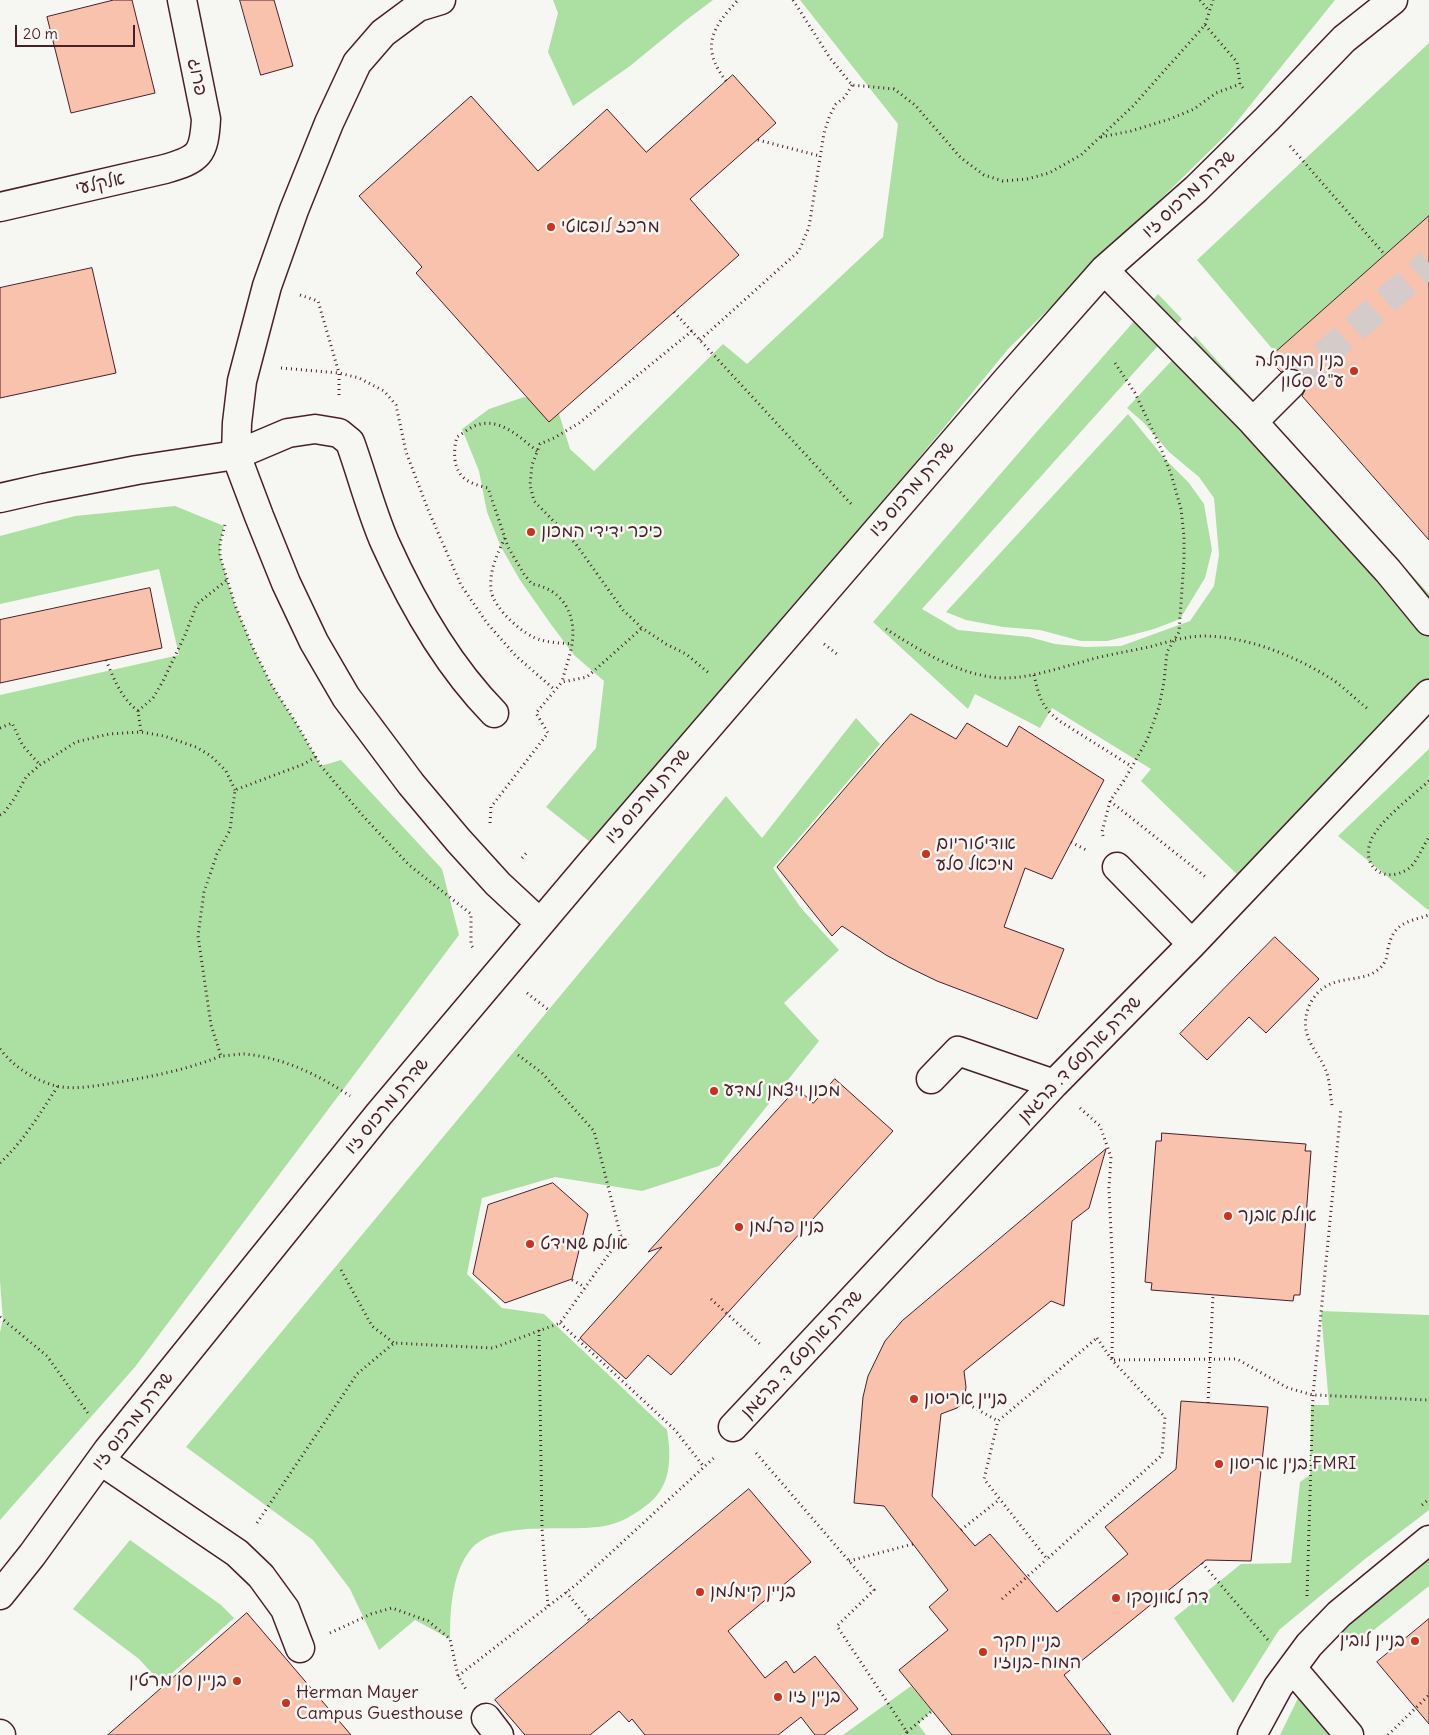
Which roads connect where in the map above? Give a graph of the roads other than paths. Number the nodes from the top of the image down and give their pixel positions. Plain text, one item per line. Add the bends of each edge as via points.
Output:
1 (182, 0) edge
2 (441, 0) edge
3 (1367, 0) edge
4 (1394, 0) edge
5 (1344, 39) junction
6 (198, 154) joint
7 (0, 207) edge
8 (1104, 270) junction
9 (1291, 384) tunnel mouth
10 (1253, 422) junction
11 (236, 455) junction
12 (0, 498) edge
13 (1429, 621) edge
14 (1429, 694) edge
15 (494, 713) dead end
16 (1117, 867) road end
17 (540, 923) junction
18 (1192, 944) junction
19 (931, 1079) dead end
20 (1054, 1084) junction
21 (733, 1427) road end
22 (104, 1455) junction
23 (1429, 1540) edge
24 (0, 1595) edge
25 (300, 1648) road end
26 (1292, 1668) junction
27 (1252, 1735) edge
28 (1349, 1735) edge

1 - 6 street, פרוג via 206,119 205,135
2 - 11 street via 418,7 383,33 357,64 329,123 267,286 242,382
3 - 5 street, שדרת מרכוס זיו
4 - 5 street, שדרת מרכוס זיו
5 - 8 street, שדרת מרכוס זיו via 1196,190
6 - 7 street, אלקלעי via 165,169
8 - 10 street
8 - 17 street, שדרת מרכוס זיו
9 - 10 street
10 - 13 street
11 - 12 street via 137,470
11 - 15 street via 288,433 315,429 338,433 350,442 385,542 408,588 454,664
11 - 17 street via 286,583 314,642 346,696 411,784 458,840
14 - 18 street, שדרת ארנסט ד. ברגמן
16 - 18 street
17 - 22 street, שדרת מרכוס זיו via 379,1114
18 - 20 street, שדרת ארנסט ד. ברגמן
19 - 20 street via 958,1051
20 - 21 street, שדרת ארנסט ד. ברגמן
22 - 24 street, שדרת מרכוס זיו
22 - 25 street via 236,1553 261,1576 285,1609
23 - 26 street via 1339,1614 1309,1644
26 - 27 street
26 - 28 street

